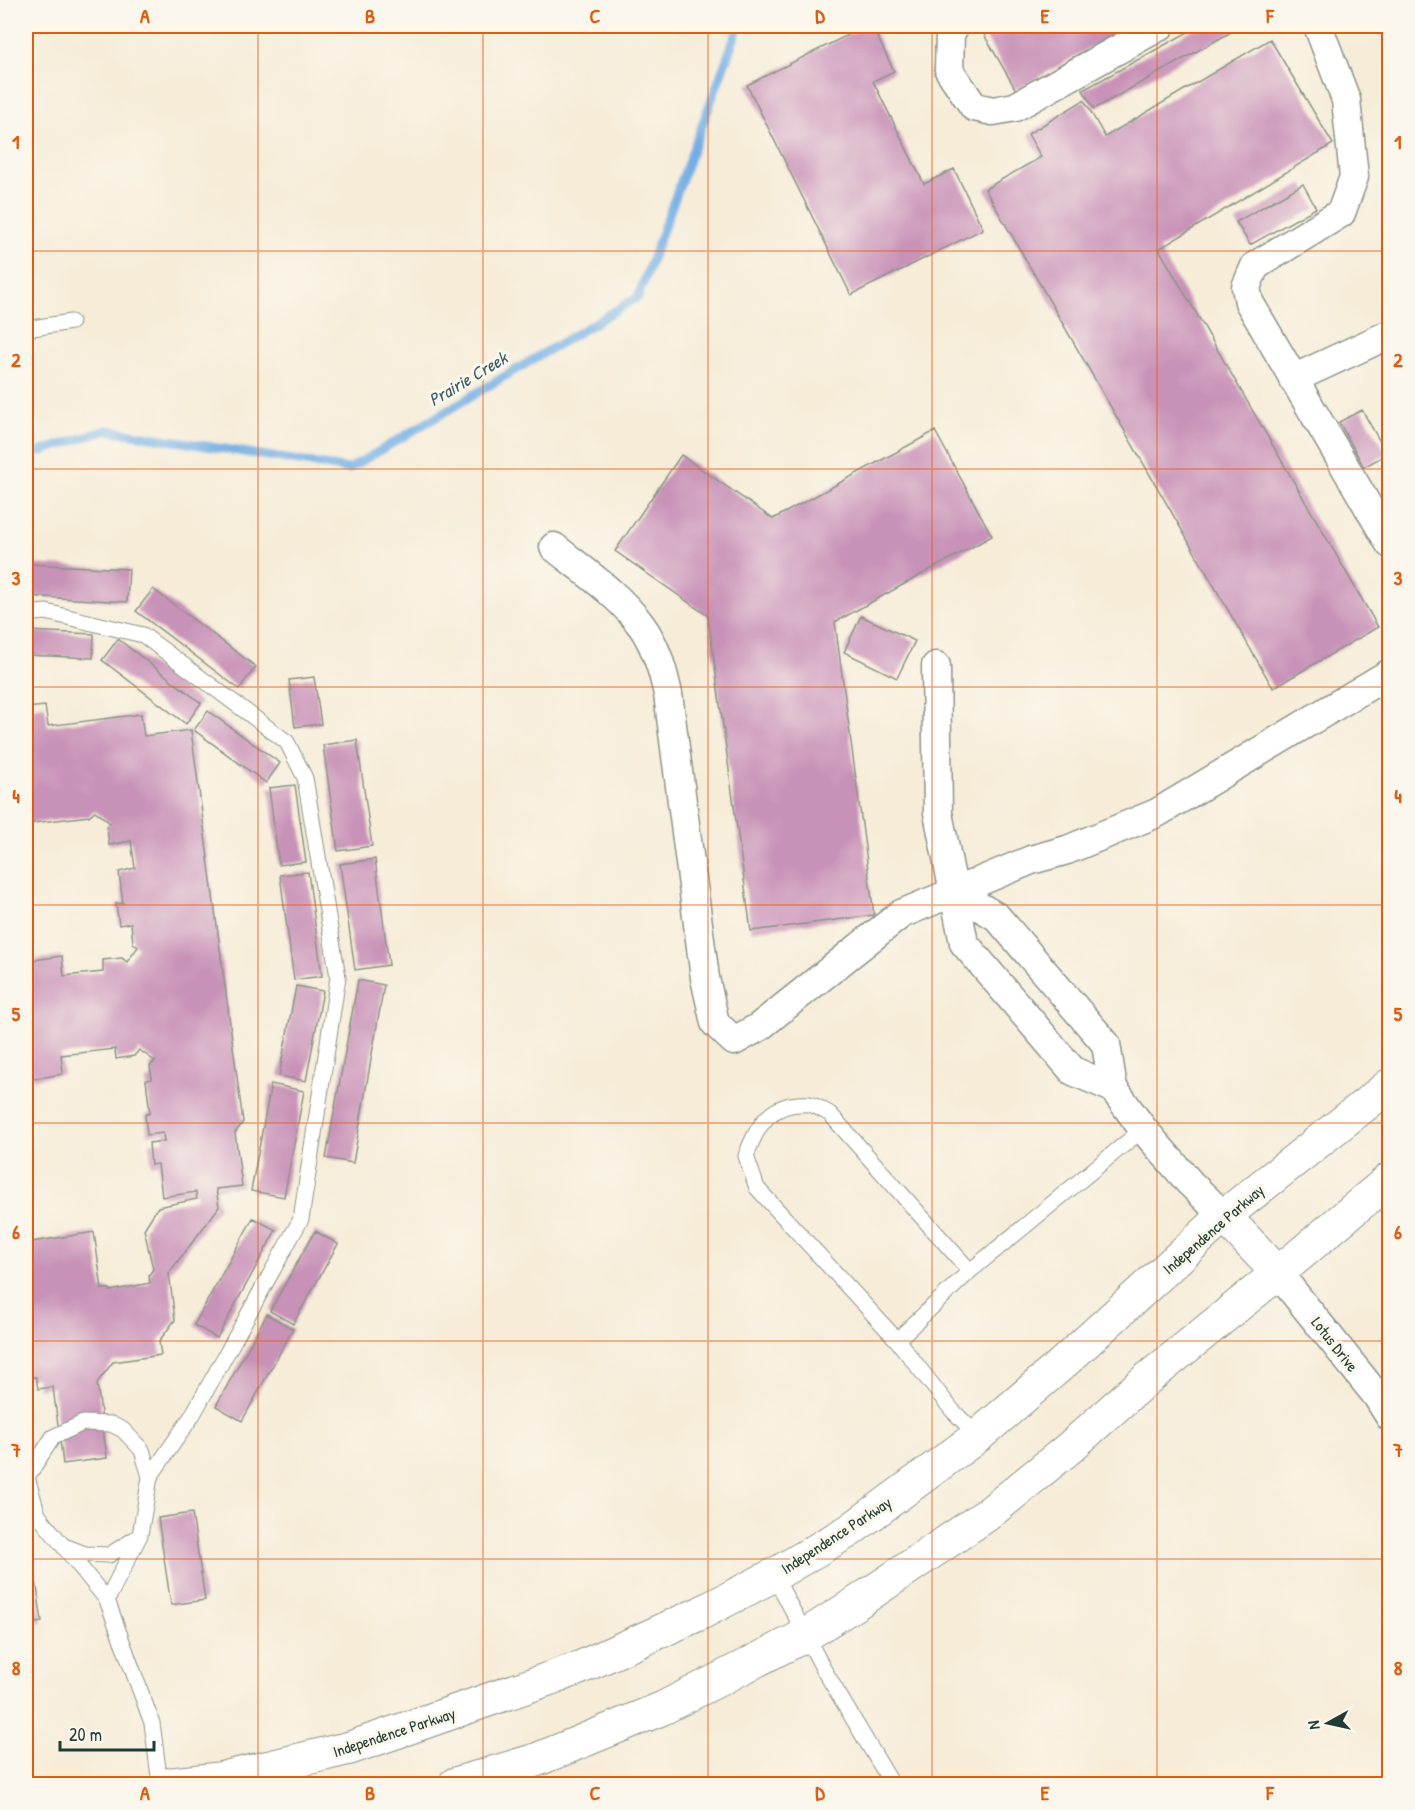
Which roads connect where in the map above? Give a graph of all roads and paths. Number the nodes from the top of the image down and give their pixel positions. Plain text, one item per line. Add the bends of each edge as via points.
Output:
1 (955, 26) edge
2 (1160, 26) edge
3 (1318, 26) edge
4 (71, 322) dead end
5 (26, 329) edge
6 (1389, 334) edge
7 (1293, 379) junction
8 (1389, 544) edge
9 (554, 547) dead end
10 (26, 614) edge
11 (936, 666) dead end
12 (1389, 673) edge
13 (955, 892) junction
14 (1389, 1085) edge
15 (1113, 1088) junction
16 (1143, 1129) junction
17 (1389, 1179) edge
18 (1224, 1216) junction
19 (970, 1271) junction
20 (1278, 1273) junction
21 (897, 1340) junction
22 (1389, 1417) edge
23 (978, 1436) junction
24 (26, 1477) edge
25 (150, 1477) junction
26 (140, 1535) junction
27 (64, 1546) junction
28 (774, 1575) junction
29 (107, 1600) junction
30 (806, 1635) junction
31 (160, 1785) edge
32 (172, 1785) edge
33 (455, 1785) edge
34 (892, 1785) edge

1 - 2 street via 950,33 950,70 974,107 993,111 1015,107
3 - 7 street via 1346,100 1354,177 1341,213 1255,266 1246,286 1249,302
4 - 5 lane
6 - 7 street
7 - 8 street
9 - 13 street via 615,597 642,626 661,664 705,978 715,1023 734,1041 759,1027 901,914
10 - 25 lane via 46,612 143,635 287,742 305,778 338,976 301,1219 192,1416
11 - 13 street via 938,813
12 - 13 street via 1157,813
13 - 15 street via 997,917 1106,1044
13 - 15 street via 964,943 1073,1071
14 - 18 main road, Independence Parkway
15 - 16 street
16 - 18 street
16 - 19 lane
17 - 20 main road
18 - 20 main road
18 - 23 main road, Independence Parkway
19 - 21 lane
19 - 21 lane via 830,1114 811,1104 790,1106 770,1114 755,1132 746,1156 757,1188
20 - 22 street, Lotus Drive via 1377,1396
20 - 30 main road via 988,1514
21 - 23 lane via 952,1410
23 - 28 main road, Independence Parkway via 849,1531
24 - 25 lane via 53,1437 83,1423 111,1424 123,1430 142,1450
24 - 27 lane via 38,1515
25 - 26 lane
26 - 27 lane via 109,1555 85,1554
26 - 29 lane
27 - 29 lane
28 - 30 lane
28 - 32 main road, Independence Parkway via 577,1669 350,1748 219,1779
29 - 31 lane via 152,1722
30 - 33 main road via 663,1708 536,1760
30 - 34 lane

